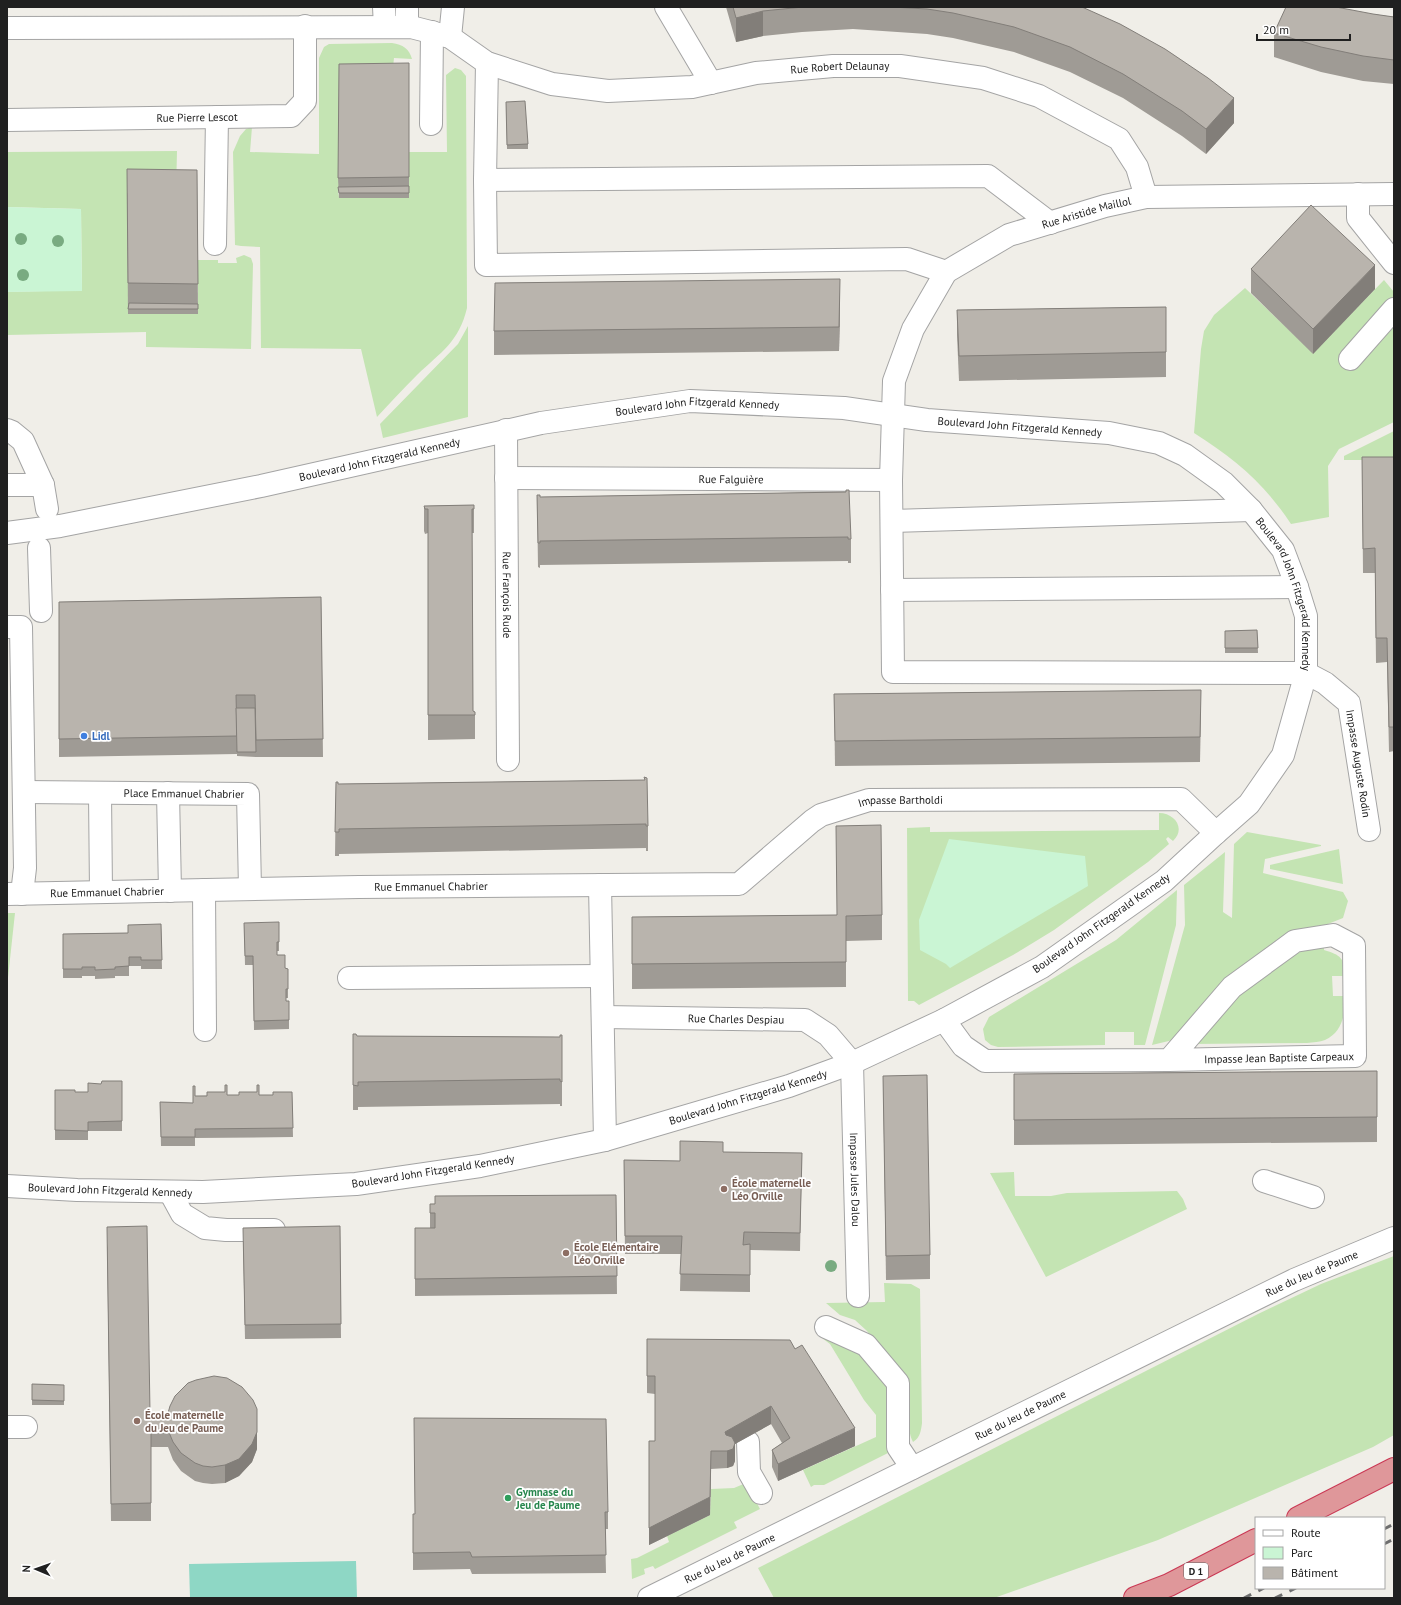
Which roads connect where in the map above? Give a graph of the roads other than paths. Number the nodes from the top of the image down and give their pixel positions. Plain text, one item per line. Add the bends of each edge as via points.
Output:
1 (452, 7) edge
2 (666, 7) edge
3 (384, 17) edge
4 (407, 17) edge
5 (305, 26) junction
6 (7, 28) edge
7 (441, 35) junction
8 (487, 62) junction
9 (710, 83) junction
10 (217, 117) junction
11 (7, 120) edge
12 (431, 124) dead end
13 (484, 180) junction
14 (1358, 194) junction
15 (1394, 194) edge
16 (1146, 196) junction
17 (1050, 223) junction
18 (215, 244) dead end
19 (1394, 263) edge
20 (946, 272) junction
21 (1394, 310) edge
22 (1350, 359) dead end
23 (893, 415) junction
24 (7, 430) edge
25 (506, 430) junction
26 (506, 478) junction
27 (891, 480) junction
28 (7, 485) edge
29 (43, 485) junction
30 (47, 509) dead end
31 (1251, 510) junction
32 (892, 521) junction
33 (7, 533) edge
34 (39, 548) dead end
35 (1297, 587) junction
36 (892, 590) junction
37 (41, 611) dead end
38 (7, 627) edge
39 (1306, 673) junction
40 (508, 760) dead end
41 (24, 792) junction
42 (100, 792) junction
43 (168, 793) junction
44 (1369, 830) dead end
45 (1216, 832) junction
46 (600, 885) junction
47 (250, 889) junction
48 (204, 890) junction
49 (170, 891) junction
50 (101, 892) junction
51 (14, 894) edge
52 (601, 976) junction
53 (349, 978) dead end
54 (602, 1017) junction
55 (944, 1020) junction
56 (205, 1030) dead end
57 (1169, 1060) junction
58 (852, 1063) junction
59 (605, 1140) junction
60 (1264, 1181) dead end
61 (7, 1186) edge
62 (170, 1192) junction
63 (1313, 1197) dead end
64 (295, 1229) edge
65 (1394, 1238) edge
66 (858, 1296) dead end
67 (826, 1326) dead end
68 (748, 1442) edge
69 (912, 1468) junction
70 (1394, 1469) edge
71 (761, 1493) dead end
72 (1300, 1517) edge
73 (1255, 1541) edge
74 (649, 1598) edge
75 (1134, 1598) edge

1 - 7 street
2 - 9 street
3 - 4 street
3 - 5 street
4 - 7 street
5 - 6 street
5 - 10 street, Rue Pierre Lescot via 305,101 291,116
7 - 8 street
7 - 12 street
8 - 9 street, Rue Robert Delaunay via 552,84 608,91 692,87
8 - 13 street
9 - 16 street, Rue Robert Delaunay via 756,73 833,66 900,66 983,78 1039,96 1119,139 1137,167
10 - 11 street, Rue Pierre Lescot
10 - 18 street
13 - 17 street via 988,176
13 - 20 street via 486,265 907,260
14 - 15 street, Rue Aristide Maillol
14 - 16 street, Rue Aristide Maillol
14 - 19 street via 1358,218
16 - 17 street, Rue Aristide Maillol
17 - 20 street, Rue Aristide Maillol via 1009,235
20 - 23 street, Rue Aristide Maillol via 913,329 894,381
21 - 22 street
23 - 25 street, Boulevard John Fitzgerald Kennedy via 844,408 690,401
23 - 27 street
23 - 31 street, Boulevard John Fitzgerald Kennedy via 927,420 1110,433 1159,443 1185,455 1224,483
24 - 29 street via 23,441
25 - 26 street, Rue François Rude
25 - 33 street, Boulevard John Fitzgerald Kennedy via 261,486 60,526
26 - 27 street, Rue Falguière
26 - 40 street, Rue François Rude
27 - 32 street
28 - 29 street
29 - 30 street
31 - 32 street
31 - 35 street, Boulevard John Fitzgerald Kennedy via 1282,550
32 - 36 street
34 - 37 street
35 - 36 street
35 - 39 street, Boulevard John Fitzgerald Kennedy via 1306,616
36 - 39 street via 894,672
38 - 41 street via 21,627
39 - 44 street, Impasse Auguste Rodin via 1325,683 1349,703
39 - 45 street, Boulevard John Fitzgerald Kennedy via 1283,755 1249,804
41 - 42 street, Place Emmanuel Chabrier
41 - 51 street via 25,868
42 - 43 street, Place Emmanuel Chabrier
42 - 50 street
43 - 47 street, Place Emmanuel Chabrier via 248,794
43 - 49 street
45 - 46 street, Impasse Bartholdi via 1181,799 869,800 821,815 739,884
45 - 55 street, Boulevard John Fitzgerald Kennedy via 1164,881 1042,967
46 - 47 street, Rue Emmanuel Chabrier
46 - 52 street
47 - 48 street, Rue Emmanuel Chabrier
48 - 49 street, Rue Emmanuel Chabrier
48 - 56 street
49 - 50 street, Rue Emmanuel Chabrier
50 - 51 street, Rue Emmanuel Chabrier
52 - 53 street
52 - 54 street
54 - 58 street, Rue Charles Despiau via 805,1020 828,1035
54 - 59 street
55 - 57 street, Impasse Jean Baptiste Carpeaux via 962,1046 985,1061
55 - 58 street, Boulevard John Fitzgerald Kennedy
57 - 57 street, Impasse Jean Baptiste Carpeaux via 1232,987 1295,941 1333,935 1354,946 1355,1056
58 - 59 street, Boulevard John Fitzgerald Kennedy via 789,1086
58 - 66 street, Impasse Jules Dalou
59 - 62 street, Boulevard John Fitzgerald Kennedy via 480,1166 356,1184
60 - 63 street
61 - 62 street, Boulevard John Fitzgerald Kennedy
62 - 64 street via 182,1214 205,1228
65 - 69 street, Rue du Jeu de Paume via 1294,1280
67 - 69 street via 866,1345 898,1383 898,1447
68 - 71 street via 749,1472
69 - 74 street, Rue du Jeu de Paume
70 - 72 highway
73 - 75 highway, D 1 via 1169,1585

